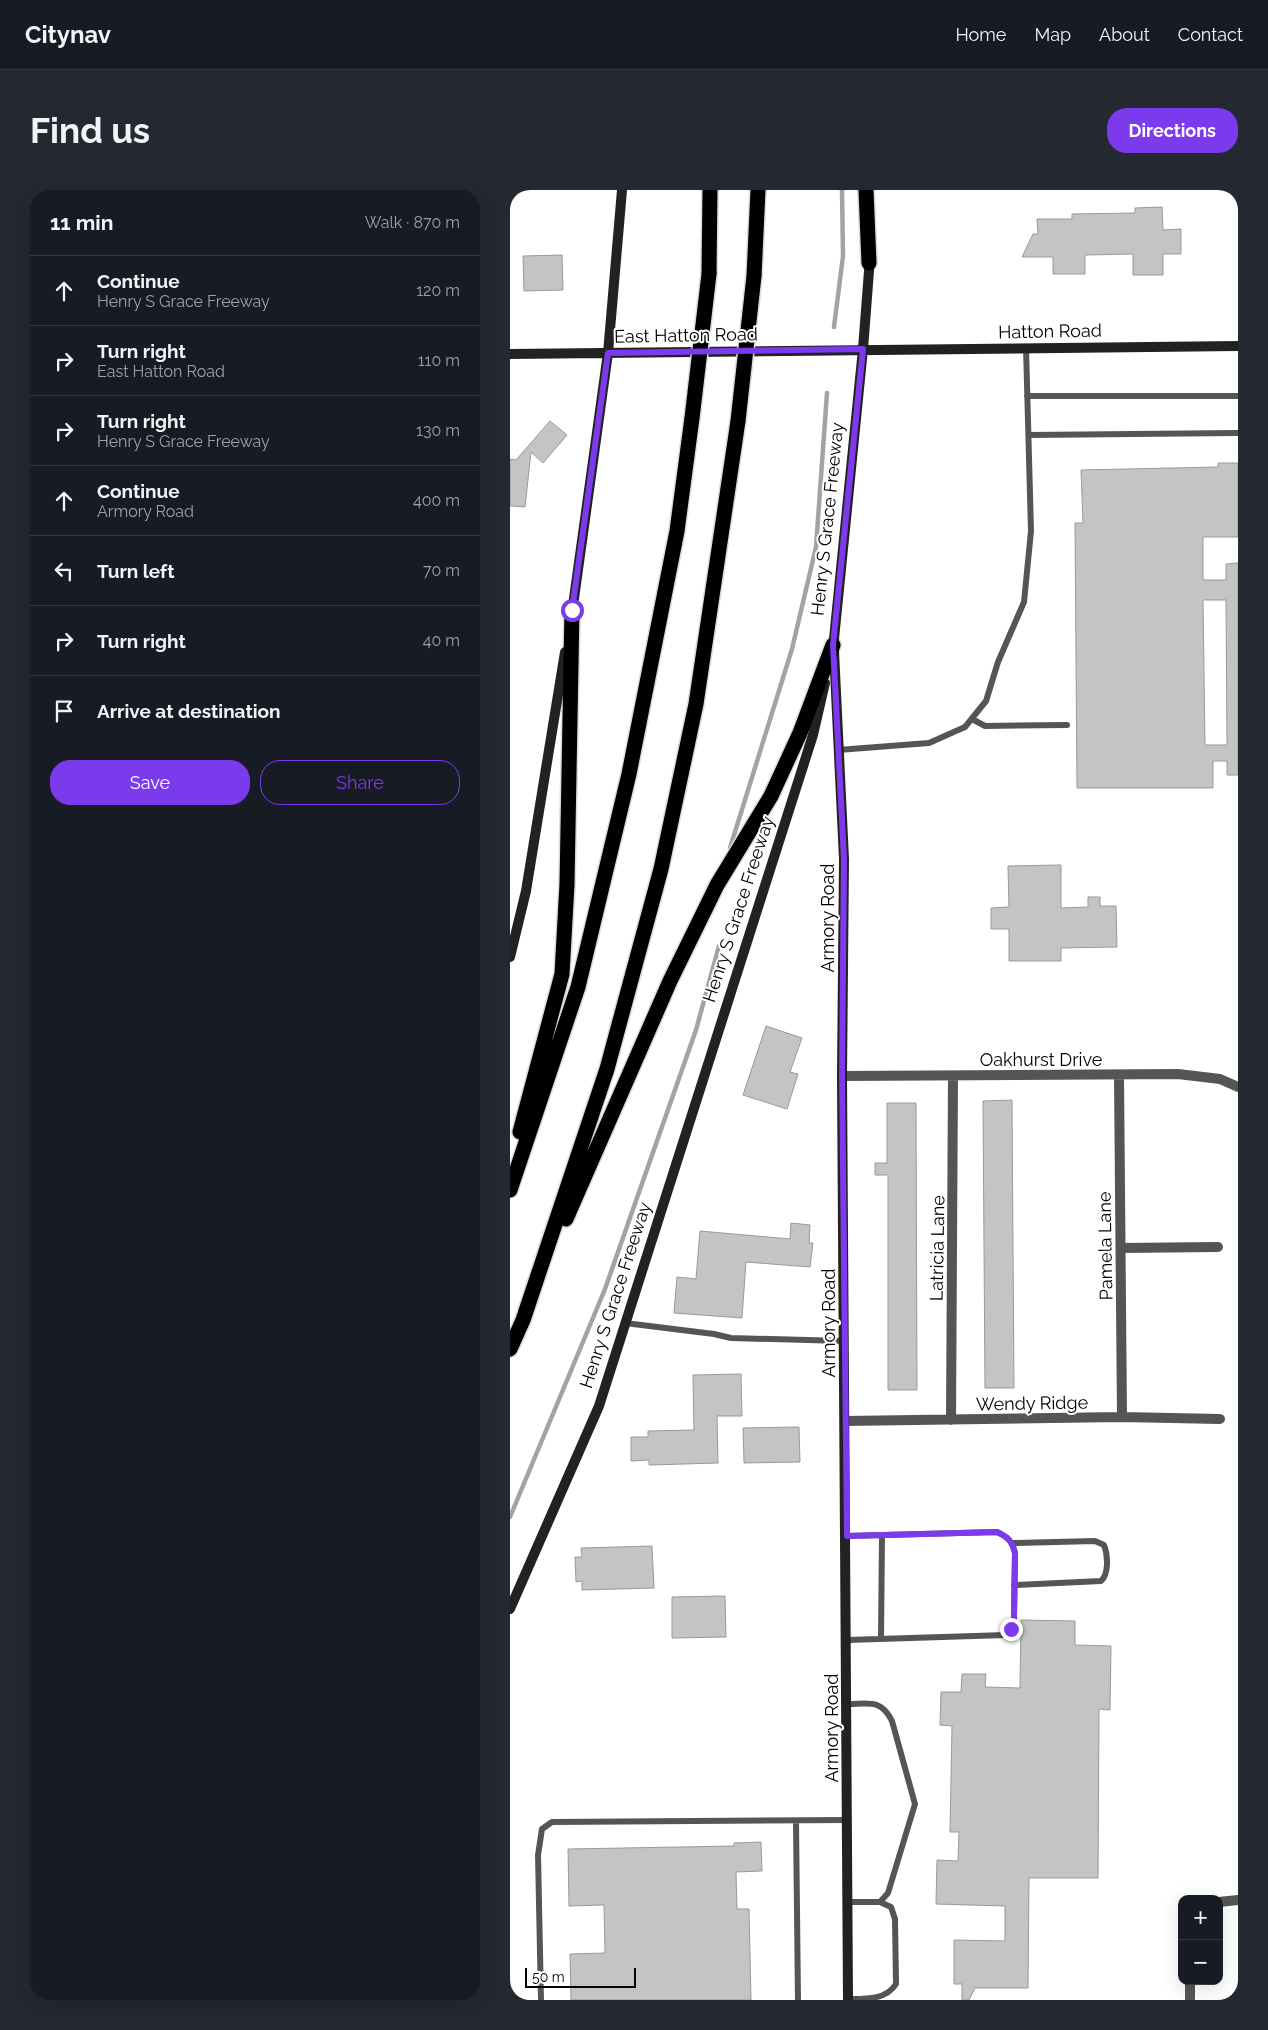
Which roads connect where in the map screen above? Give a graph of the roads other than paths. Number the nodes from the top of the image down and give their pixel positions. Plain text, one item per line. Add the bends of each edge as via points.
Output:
1 (622, 190) edge
2 (710, 190) edge
3 (758, 190) edge
4 (866, 190) edge
5 (874, 190) edge
6 (869, 262) junction
7 (1238, 346) edge
8 (1026, 348) junction
9 (863, 349) junction
10 (608, 353) junction
11 (510, 354) edge
12 (1027, 396) junction
13 (1238, 396) edge
14 (1238, 433) edge
15 (1028, 435) junction
16 (572, 610) junction
17 (833, 645) junction
18 (972, 719) junction
19 (1067, 724) dead end
20 (838, 750) junction
21 (510, 957) edge
22 (1119, 1075) junction
23 (842, 1076) junction
24 (953, 1076) junction
25 (1238, 1088) edge
26 (510, 1167) edge
27 (510, 1190) edge
28 (1218, 1247) dead end
29 (1121, 1248) junction
30 (523, 1320) junction
31 (626, 1323) junction
32 (844, 1341) junction
33 (510, 1349) edge
34 (1122, 1417) junction
35 (1220, 1419) dead end
36 (951, 1420) junction
37 (845, 1421) junction
38 (882, 1535) junction
39 (847, 1536) junction
40 (1013, 1543) junction
41 (1014, 1585) junction
42 (510, 1609) edge
43 (881, 1639) junction
44 (847, 1640) junction
45 (848, 1704) junction
46 (848, 1820) junction
47 (796, 1821) junction
48 (1238, 1900) edge
49 (848, 1902) junction
50 (880, 1902) junction
51 (1223, 1902) edge
52 (1190, 1985) edge
53 (541, 2000) edge
54 (798, 2000) edge
55 (848, 2000) edge
56 (1190, 2000) edge

1 - 10 street
2 - 27 highway, bridge via 708,274 677,531 627,783 578,987
3 - 30 highway, bridge via 754,276 738,421 696,704 661,869 607,1069
4 - 6 highway
5 - 6 street, Henry S Grace Freeway
6 - 9 street, Henry S Grace Freeway
7 - 8 street, Hatton Road
8 - 9 street, Hatton Road
8 - 12 lane
9 - 10 street, East Hatton Road
9 - 17 street, Henry S Grace Freeway
10 - 11 street, East Hatton Road
10 - 16 street
12 - 13 lane
12 - 15 lane
14 - 15 lane
15 - 18 lane via 1031,531 1024,602 998,662 986,701
16 - 21 street via 526,891
16 - 26 highway via 567,884 562,974
17 - 20 street, Armory Road
17 - 30 highway via 800,733 771,796 716,885 670,981
17 - 31 street, Henry S Grace Freeway via 813,735
18 - 19 lane via 985,726
18 - 20 lane via 966,727 929,744
20 - 23 street, Armory Road via 844,859
22 - 24 street, Oakhurst Drive
22 - 25 street, Oakhurst Drive via 1203,1076 1220,1079
22 - 29 street, Pamela Lane
23 - 24 street, Oakhurst Drive
23 - 32 street, Armory Road
24 - 36 street, Latricia Lane
28 - 29 street
29 - 34 street, Pamela Lane
30 - 33 highway
31 - 32 lane via 731,1338
31 - 42 street, Henry S Grace Freeway via 599,1406
32 - 37 street, Armory Road
34 - 35 street, Wendy Ridge
34 - 36 street, Wendy Ridge
36 - 37 street, Wendy Ridge
37 - 39 street, Armory Road
38 - 39 lane
38 - 40 lane via 997,1532
38 - 43 lane
39 - 44 street, Armory Road
40 - 41 lane
40 - 41 lane via 1095,1541 1104,1545 1106,1550 1106,1573 1101,1581
41 - 43 lane via 1014,1618 1006,1634
43 - 44 lane
44 - 45 street, Armory Road
45 - 46 street, Armory Road
45 - 50 lane via 880,1705 886,1709 915,1798 893,1880
46 - 47 lane
46 - 49 street, Armory Road
47 - 53 lane via 552,1822 542,1829 538,1854
47 - 54 lane
48 - 51 street
49 - 50 lane
49 - 55 street, Armory Road
50 - 55 lane via 891,1907 895,1919 896,1984 891,1992 880,1998
52 - 56 street

